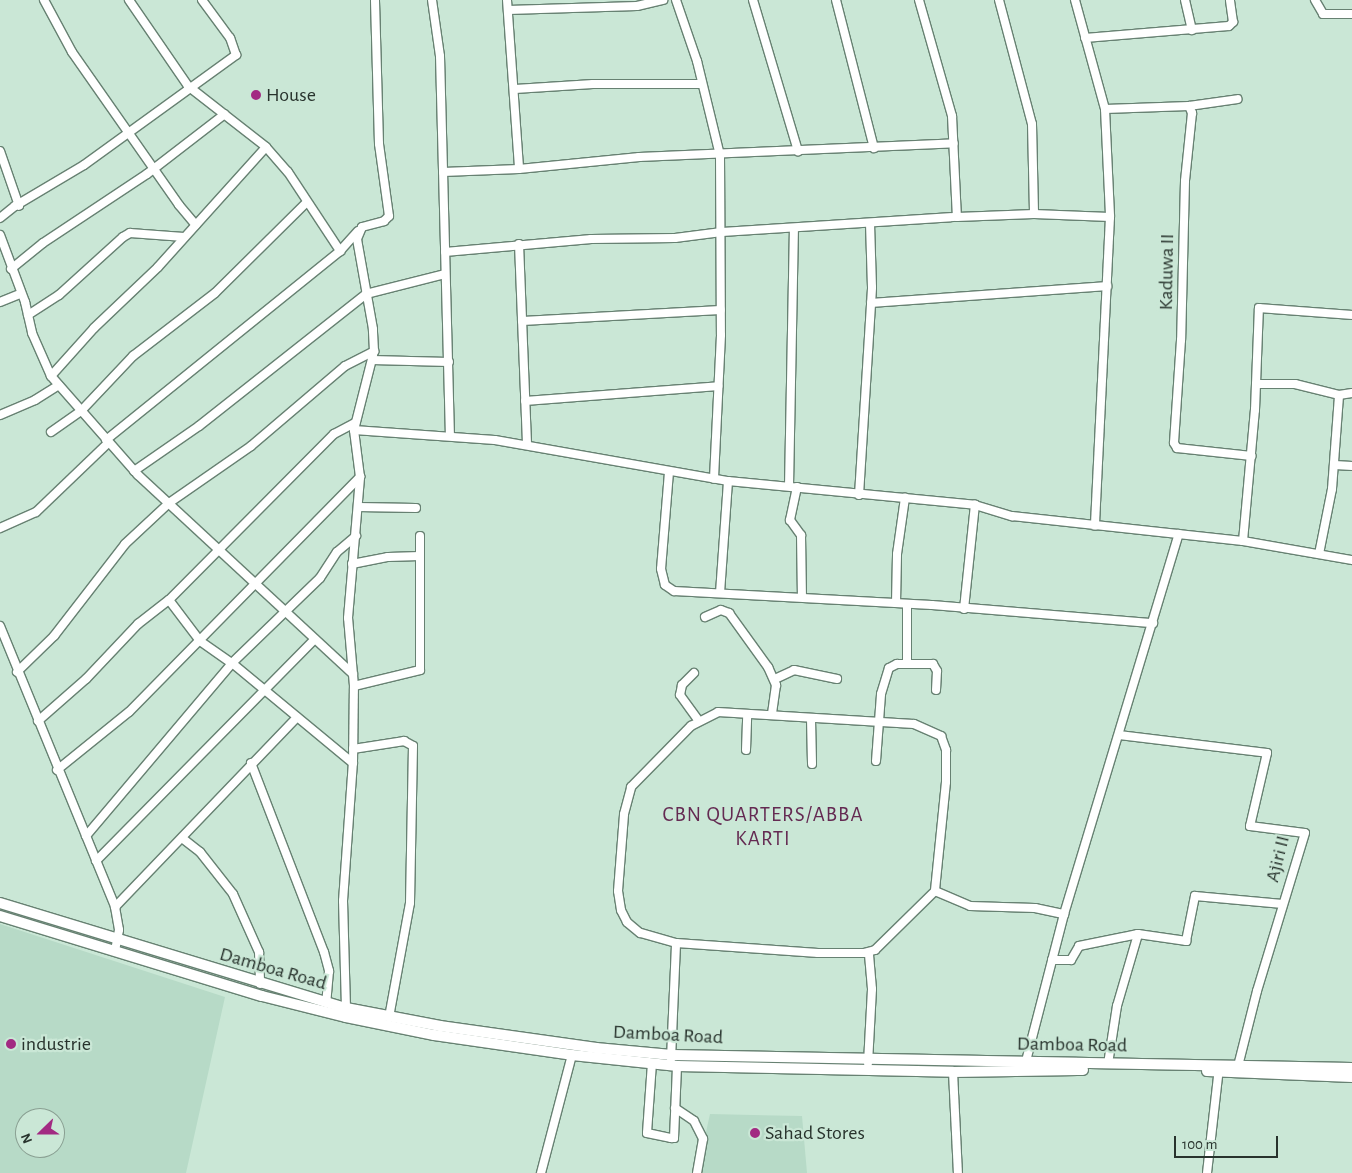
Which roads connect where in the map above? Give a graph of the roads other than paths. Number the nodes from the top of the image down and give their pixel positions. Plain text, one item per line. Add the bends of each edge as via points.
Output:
1 (44, 0) edge
2 (130, 0) edge
3 (202, 0) edge
4 (375, 0) edge
5 (432, 0) edge
6 (507, 0) edge
7 (663, 0) edge
8 (676, 0) edge
9 (754, 0) edge
10 (836, 0) edge
11 (919, 0) edge
12 (999, 0) edge
13 (1075, 0) edge
14 (1185, 0) edge
15 (1230, 0) edge
16 (1315, 0) edge
17 (508, 10) junction
18 (1352, 14) edge
19 (1192, 30) junction
20 (1085, 38) junction
21 (702, 84) junction
22 (192, 89) junction
23 (515, 89) junction
24 (1238, 100) dead end
25 (1189, 106) junction
26 (1105, 109) junction
27 (225, 114) junction
28 (129, 134) junction
29 (954, 143) junction
30 (266, 147) junction
31 (874, 148) junction
32 (798, 151) junction
33 (0, 152) edge
34 (720, 155) junction
35 (154, 168) junction
36 (519, 169) junction
37 (443, 172) junction
38 (307, 202) junction
39 (19, 206) junction
40 (1034, 214) junction
41 (957, 217) junction
42 (1110, 217) junction
43 (0, 218) edge
44 (870, 224) junction
45 (196, 225) junction
46 (794, 228) junction
47 (358, 231) junction
48 (722, 232) junction
49 (0, 235) edge
50 (184, 237) junction
51 (518, 244) junction
52 (340, 251) junction
53 (445, 252) junction
54 (11, 269) junction
55 (446, 274) junction
56 (1107, 286) junction
57 (20, 294) junction
58 (366, 294) junction
59 (0, 302) edge
60 (870, 303) junction
61 (721, 310) junction
62 (28, 315) junction
63 (1352, 315) edge
64 (522, 322) junction
65 (374, 351) junction
66 (372, 360) junction
67 (449, 362) junction
68 (51, 376) junction
69 (1256, 384) junction
70 (59, 385) junction
71 (718, 386) junction
72 (1352, 393) edge
73 (1339, 395) junction
74 (525, 401) junction
75 (81, 411) junction
76 (0, 415) edge
77 (355, 426) junction
78 (51, 432) dead end
79 (450, 435) junction
80 (107, 441) junction
81 (527, 444) junction
82 (1252, 456) junction
83 (1335, 465) junction
84 (1352, 466) edge
85 (134, 471) junction
86 (669, 472) junction
87 (360, 477) junction
88 (714, 479) junction
89 (728, 481) junction
90 (793, 487) junction
91 (859, 495) junction
92 (905, 498) junction
93 (170, 503) junction
94 (975, 505) junction
95 (358, 507) junction
96 (416, 508) dead end
97 (1096, 526) junction
98 (0, 528) edge
99 (1179, 534) junction
100 (356, 536) junction
101 (420, 536) dead end
102 (1243, 541) junction
103 (221, 550) junction
104 (1319, 554) junction
105 (420, 556) junction
106 (1352, 560) edge
107 (352, 564) junction
108 (255, 582) junction
109 (720, 593) junction
110 (802, 597) junction
111 (169, 600) junction
112 (896, 603) junction
113 (907, 604) junction
114 (964, 608) junction
115 (286, 613) junction
116 (705, 618) dead end
117 (1153, 623) junction
118 (0, 626) edge
119 (314, 640) junction
120 (200, 641) junction
121 (232, 663) junction
122 (907, 663) junction
123 (17, 672) junction
124 (353, 674) junction
125 (694, 674) dead end
126 (775, 678) junction
127 (837, 679) dead end
128 (354, 686) junction
129 (936, 690) dead end
130 (263, 691) junction
131 (747, 714) junction
132 (772, 714) junction
133 (297, 718) junction
134 (811, 719) junction
135 (698, 720) junction
136 (38, 721) junction
137 (879, 723) junction
138 (1119, 735) junction
139 (353, 749) junction
140 (746, 750) dead end
141 (876, 761) dead end
142 (251, 763) junction
143 (353, 763) junction
144 (812, 764) dead end
145 (57, 770) junction
146 (86, 836) junction
147 (182, 838) junction
148 (96, 861) junction
149 (935, 891) junction
150 (0, 903) edge
151 (1283, 904) junction
152 (115, 906) junction
153 (24, 910) junction
154 (1064, 914) junction
155 (0, 916) edge
156 (21, 922) junction
157 (1138, 934) junction
158 (117, 940) junction
159 (676, 943) junction
160 (115, 951) junction
161 (869, 952) junction
162 (1052, 960) junction
163 (260, 984) junction
164 (326, 1003) junction
165 (346, 1008) junction
166 (389, 1017) junction
167 (572, 1055) junction
168 (868, 1058) junction
169 (673, 1062) junction
170 (652, 1063) junction
171 (1108, 1064) junction
172 (1025, 1065) junction
173 (1219, 1068) junction
174 (1238, 1068) junction
175 (1352, 1068) edge
176 (868, 1070) junction
177 (953, 1072) junction
178 (1352, 1077) edge
179 (675, 1108) junction
180 (541, 1173) edge
181 (697, 1173) edge
182 (958, 1173) edge
183 (1207, 1173) edge

1 - 28 street via 72,52
2 - 22 street
3 - 22 street via 230,38 236,55
4 - 47 street via 379,144 389,216
5 - 37 street via 440,56
6 - 17 street
7 - 17 street via 637,6
8 - 21 street
9 - 32 street
10 - 31 street
11 - 29 street via 945,85
12 - 40 street via 1032,124
13 - 20 street
14 - 19 street
15 - 19 street via 1232,25
16 - 18 street via 1323,14
17 - 23 street
19 - 20 street
20 - 26 street
21 - 23 street
21 - 34 street
22 - 27 street
22 - 28 street
23 - 36 street
24 - 25 street
25 - 26 street
25 - 82 street, Kaduwa II via 1193,124 1185,181 1182,330 1174,443 1177,448
26 - 42 street
27 - 30 street
27 - 35 street
28 - 35 street
28 - 39 street
29 - 31 street
29 - 41 street
30 - 38 street via 288,172
30 - 45 street
31 - 32 street
32 - 34 street
33 - 39 street
34 - 36 street via 639,157
34 - 48 street
35 - 45 street
35 - 54 street
36 - 37 street
37 - 53 street
38 - 52 street via 320,216
38 - 75 street via 215,293 133,356
39 - 43 street
40 - 41 street
40 - 42 street
41 - 44 street
42 - 56 street
44 - 46 street
44 - 60 street
45 - 50 street
46 - 48 street
46 - 90 street
47 - 52 street
47 - 58 street
48 - 51 street via 675,238
48 - 61 street
49 - 54 street
50 - 62 street via 130,233 59,295
50 - 68 street
51 - 53 street
51 - 64 street
52 - 80 street
53 - 55 street
54 - 57 street
55 - 58 street
55 - 67 street
56 - 60 street
56 - 97 street
57 - 59 street
57 - 62 street
58 - 65 street
58 - 85 street via 199,426
60 - 91 street
61 - 64 street
61 - 71 street
62 - 68 street
63 - 69 street via 1259,308
64 - 74 street
65 - 66 street
65 - 93 street via 345,366 251,446
66 - 67 street
66 - 77 street
67 - 79 street
68 - 70 street
69 - 73 street via 1295,384
69 - 82 street
70 - 75 street
70 - 76 street
71 - 74 street
71 - 88 street
72 - 73 street
73 - 83 street
74 - 81 street
75 - 78 street
75 - 80 street
77 - 79 street
77 - 87 street
77 - 103 street via 334,434
79 - 81 street
80 - 85 street
80 - 98 street via 36,512
81 - 86 street
82 - 102 street
83 - 84 street
83 - 104 street
85 - 93 street
86 - 88 street
86 - 109 street via 662,579 674,591
87 - 95 street
87 - 108 street
88 - 89 street
89 - 90 street
89 - 109 street
90 - 91 street
90 - 110 street via 790,520 801,535
91 - 92 street
92 - 94 street
92 - 112 street via 897,554
93 - 103 street
93 - 123 street via 125,544 54,636
94 - 97 street via 1012,516
94 - 114 street
95 - 96 street
95 - 100 street
97 - 99 street
99 - 102 street
99 - 117 street
100 - 107 street
100 - 115 street via 337,552 320,578
101 - 105 street
102 - 104 street
103 - 108 street
103 - 111 street
104 - 106 street
105 - 107 street via 388,557
105 - 128 street via 420,670
107 - 124 street via 348,618
108 - 115 street
108 - 120 street
109 - 110 street
110 - 112 street
111 - 120 street
111 - 136 street via 138,624 86,679
112 - 113 street
113 - 114 street
113 - 122 street
114 - 117 street
115 - 119 street
115 - 121 street
116 - 126 street via 721,610 729,613
117 - 138 street
118 - 123 street
119 - 124 street
119 - 130 street
120 - 121 street
120 - 145 street via 129,712
121 - 130 street
121 - 146 street
122 - 129 street via 933,664 937,671
122 - 137 street via 889,668 884,678
123 - 136 street
124 - 128 street
125 - 135 street via 682,685 680,695
126 - 127 street via 794,670
126 - 132 street via 776,700
128 - 139 street
130 - 133 street
130 - 148 street
131 - 132 street
131 - 135 street via 718,712
131 - 140 street
132 - 134 street
133 - 142 street
133 - 143 street
134 - 137 street
134 - 144 street
135 - 159 street via 638,777 629,792 624,814 618,891 620,910 627,922 640,933
136 - 145 street
137 - 141 street
137 - 149 street via 914,724 941,736 946,750
138 - 151 street, Ajiri II via 1267,753 1250,826 1305,833
138 - 154 street
139 - 143 street
139 - 166 street via 404,741 413,746 410,903
142 - 147 street
142 - 164 street via 324,952 329,971
143 - 165 street via 343,901
145 - 146 street
146 - 148 street
147 - 152 street
147 - 163 street via 200,852 233,894 260,952
148 - 152 street
149 - 154 street via 970,906 1035,908
149 - 161 street
150 - 153 main road, Damboa Road
151 - 157 street via 1195,896 1186,941
151 - 174 street, Ajiri II
152 - 158 street via 119,930
153 - 156 main road
153 - 158 main road, Damboa Road
154 - 162 street
155 - 156 main road, Damboa Road
156 - 160 main road, Damboa Road
157 - 162 street via 1079,946 1071,960
157 - 171 street via 1117,1006
158 - 160 street
158 - 163 main road, Damboa Road
159 - 161 street
159 - 169 street
160 - 167 main road, Damboa Road via 346,1018 434,1035
161 - 168 street via 872,989
162 - 172 street
163 - 164 main road, Damboa Road
164 - 165 main road, Damboa Road
165 - 166 main road, Damboa Road
166 - 169 main road, Damboa Road
167 - 170 main road, Damboa Road
167 - 180 street
168 - 169 main road, Damboa Road
168 - 172 main road, Damboa Road
168 - 176 street
169 - 170 main road, Damboa Road
169 - 176 main road, Damboa Road
169 - 179 street
170 - 179 street via 647,1133 674,1138
171 - 172 main road, Damboa Road
171 - 173 main road, Damboa Road
172 - 173 main road, Damboa Road
172 - 177 main road, Damboa Road
173 - 174 main road, Damboa Road
173 - 183 street
174 - 175 main road, Damboa Road
174 - 178 main road, Damboa Road
176 - 177 main road, Damboa Road
177 - 182 street
179 - 181 street via 694,1121 703,1139

